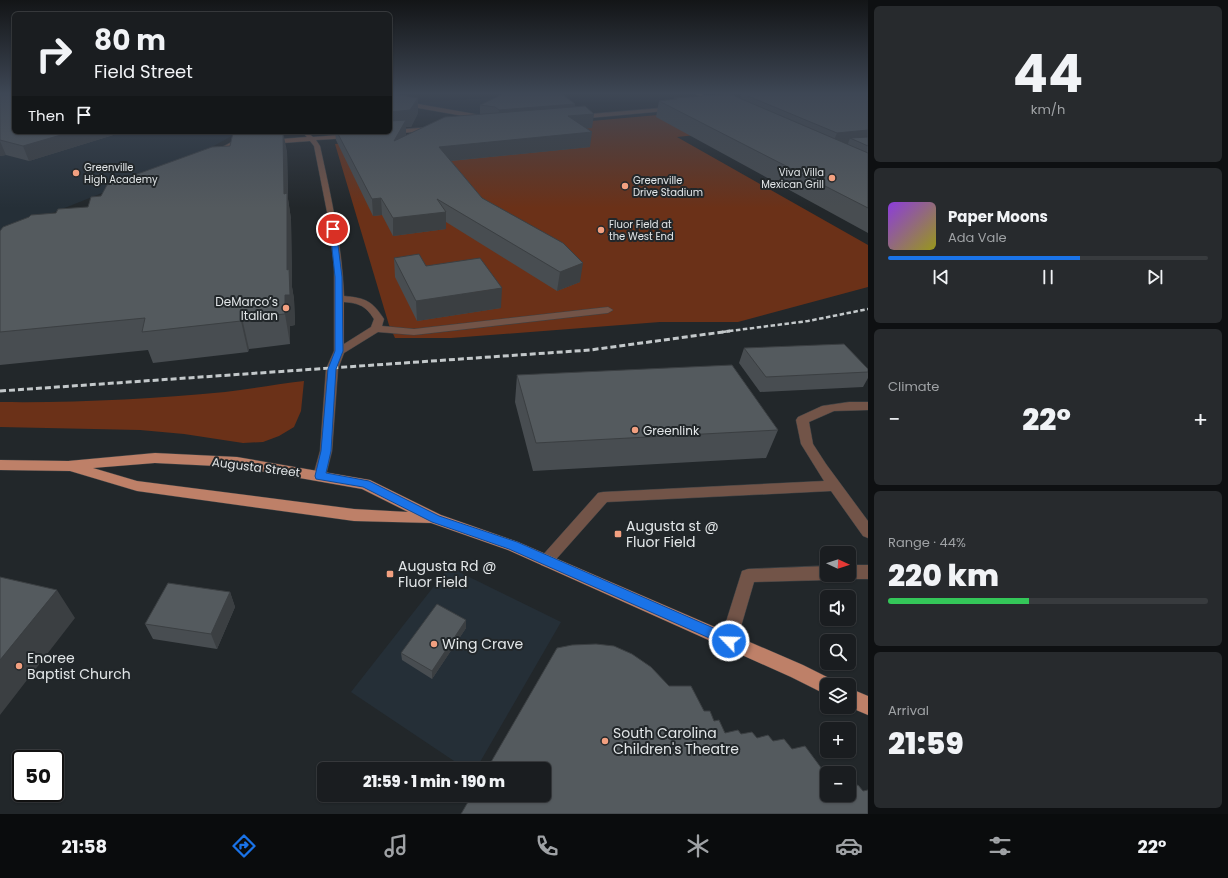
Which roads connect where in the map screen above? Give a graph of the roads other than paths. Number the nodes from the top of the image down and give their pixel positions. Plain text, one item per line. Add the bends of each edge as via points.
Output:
1 (251, 134) edge
2 (309, 135) edge
3 (358, 135) edge
4 (264, 142) edge
5 (248, 143) edge
6 (232, 144) junction
7 (205, 158) edge
8 (339, 299) junction
9 (608, 310) dead end
10 (376, 329) junction
11 (339, 351) junction
12 (868, 406) edge
13 (0, 465) edge
14 (68, 466) junction
15 (320, 476) junction
16 (835, 486) junction
17 (436, 519) junction
18 (868, 532) edge
19 (546, 561) junction
20 (856, 572) edge
21 (868, 572) edge
22 (820, 573) edge
23 (729, 641) junction
24 (820, 683) edge
25 (856, 700) edge
26 (868, 706) edge

1 - 6 street
2 - 3 street
2 - 4 street
2 - 8 street via 317,146 332,217
5 - 6 street
6 - 7 street
8 - 10 street via 361,301 371,306 379,319
8 - 11 street
9 - 10 street via 414,332
10 - 11 street
11 - 15 street via 332,369 326,451
12 - 16 street via 843,405 818,411 802,420 806,444
13 - 14 main road, Augusta Street
14 - 15 main road, Augusta Street via 155,458 237,462
14 - 17 main road, Augusta Street via 136,486 354,515
15 - 17 main road, Augusta Street via 366,484
16 - 18 street
16 - 19 street via 604,497
17 - 19 main road, Augusta Street via 513,546
19 - 23 main road, Augusta Street
20 - 21 street
22 - 23 street via 748,576
23 - 24 main road, Augusta Street
25 - 26 main road

